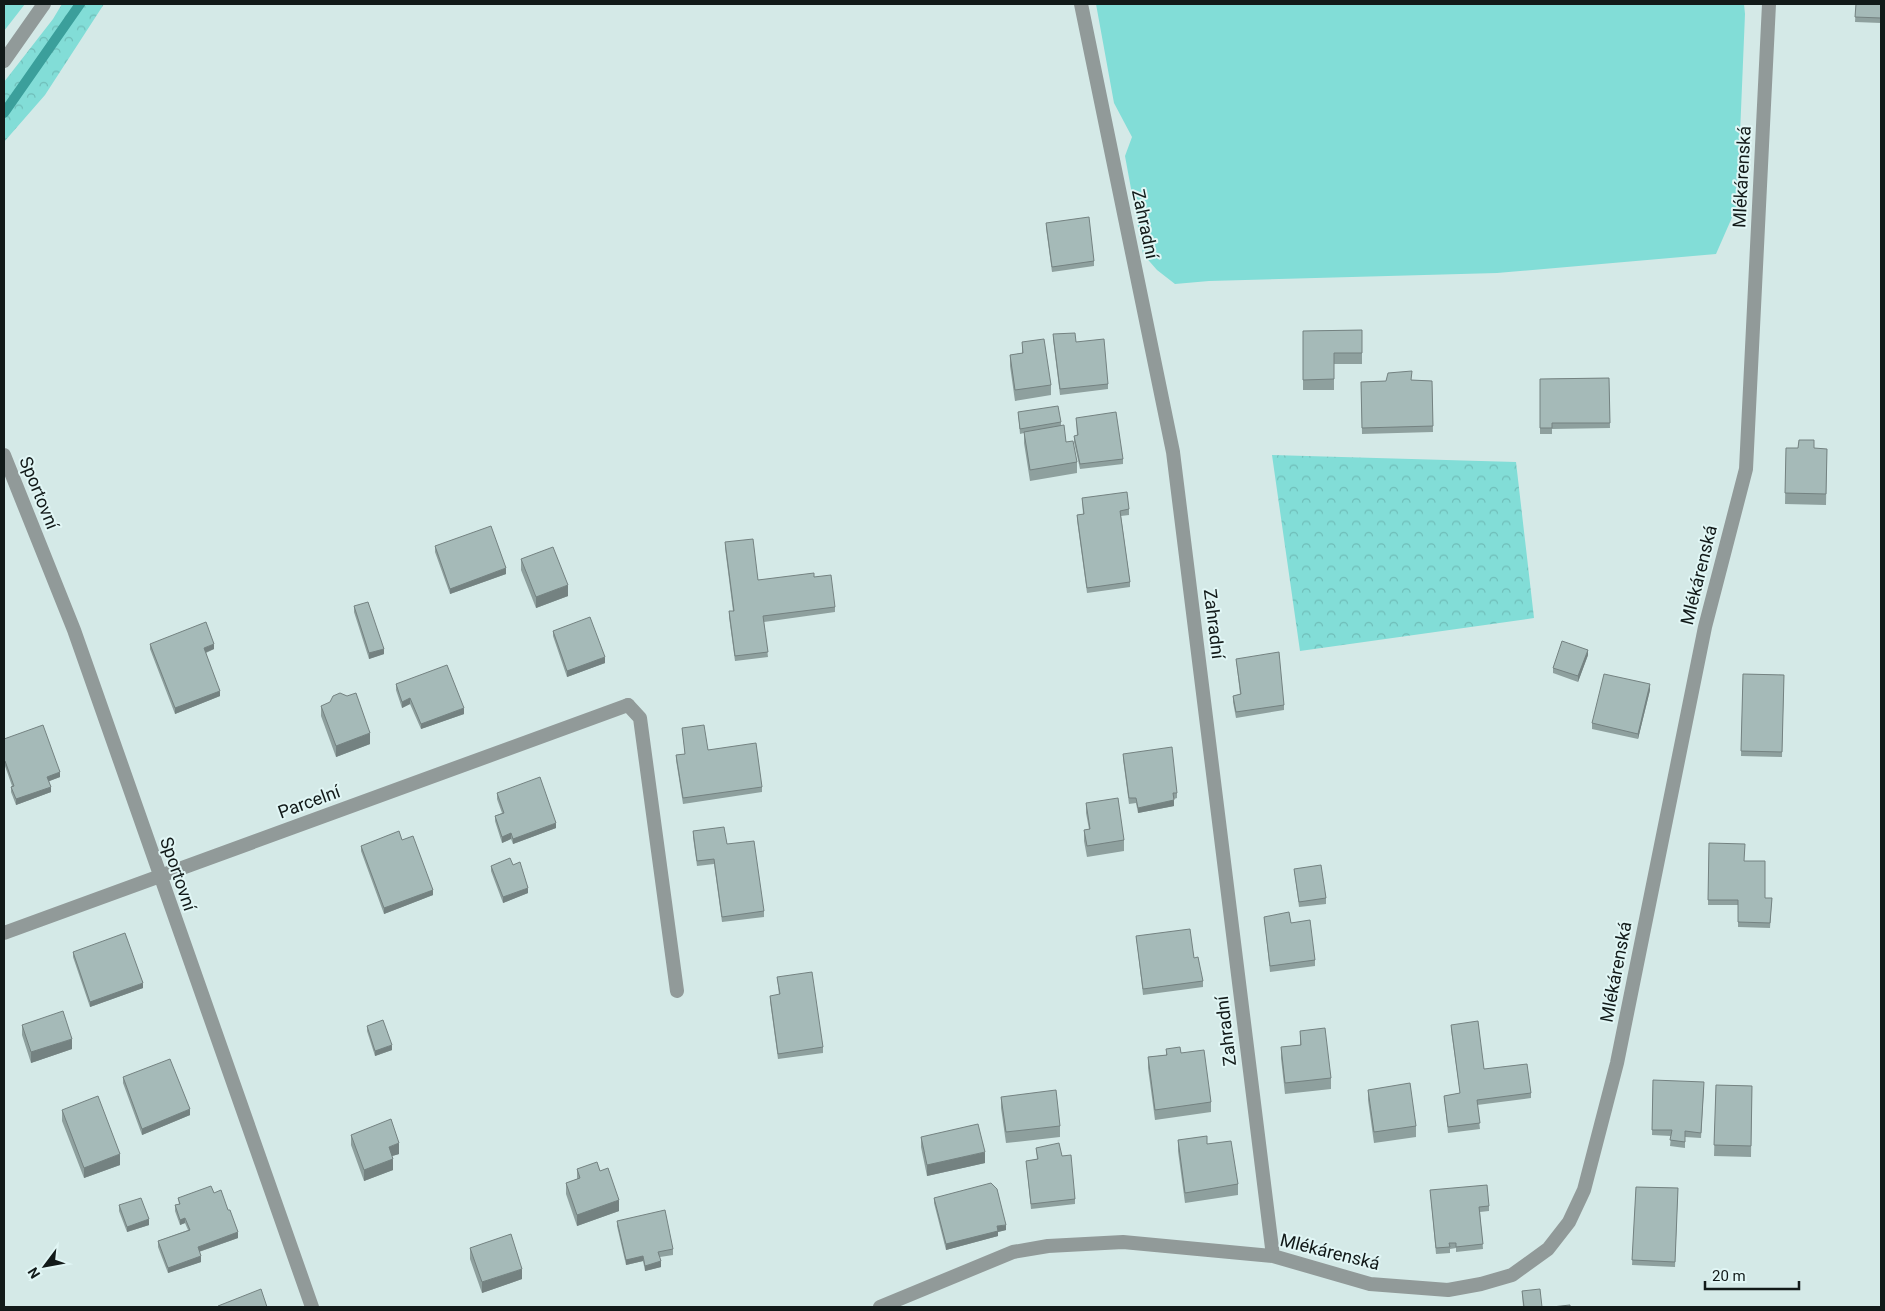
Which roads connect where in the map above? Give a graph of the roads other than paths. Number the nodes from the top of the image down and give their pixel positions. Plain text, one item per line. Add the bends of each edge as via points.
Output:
1 (44, 4) edge
2 (1081, 4) edge
3 (1769, 4) edge
4 (4, 61) edge
5 (4, 455) edge
6 (159, 877) junction
7 (4, 933) edge
8 (677, 991) dead end
9 (1273, 1256) junction
10 (312, 1307) edge
11 (880, 1307) edge

1 - 4 street
2 - 9 street, Zahradní via 1172,452
3 - 9 street, Mlékárenská via 1746,469 1705,627 1617,1063 1584,1190 1568,1222 1548,1248 1512,1275 1481,1284 1448,1290 1370,1284
5 - 6 street, Sportovní via 74,630
6 - 7 street, Parcelní
6 - 8 street, Parcelní via 628,705 640,718
6 - 10 street, Sportovní
9 - 11 street, Mlékárenská via 1123,1242 1048,1246 1013,1252

